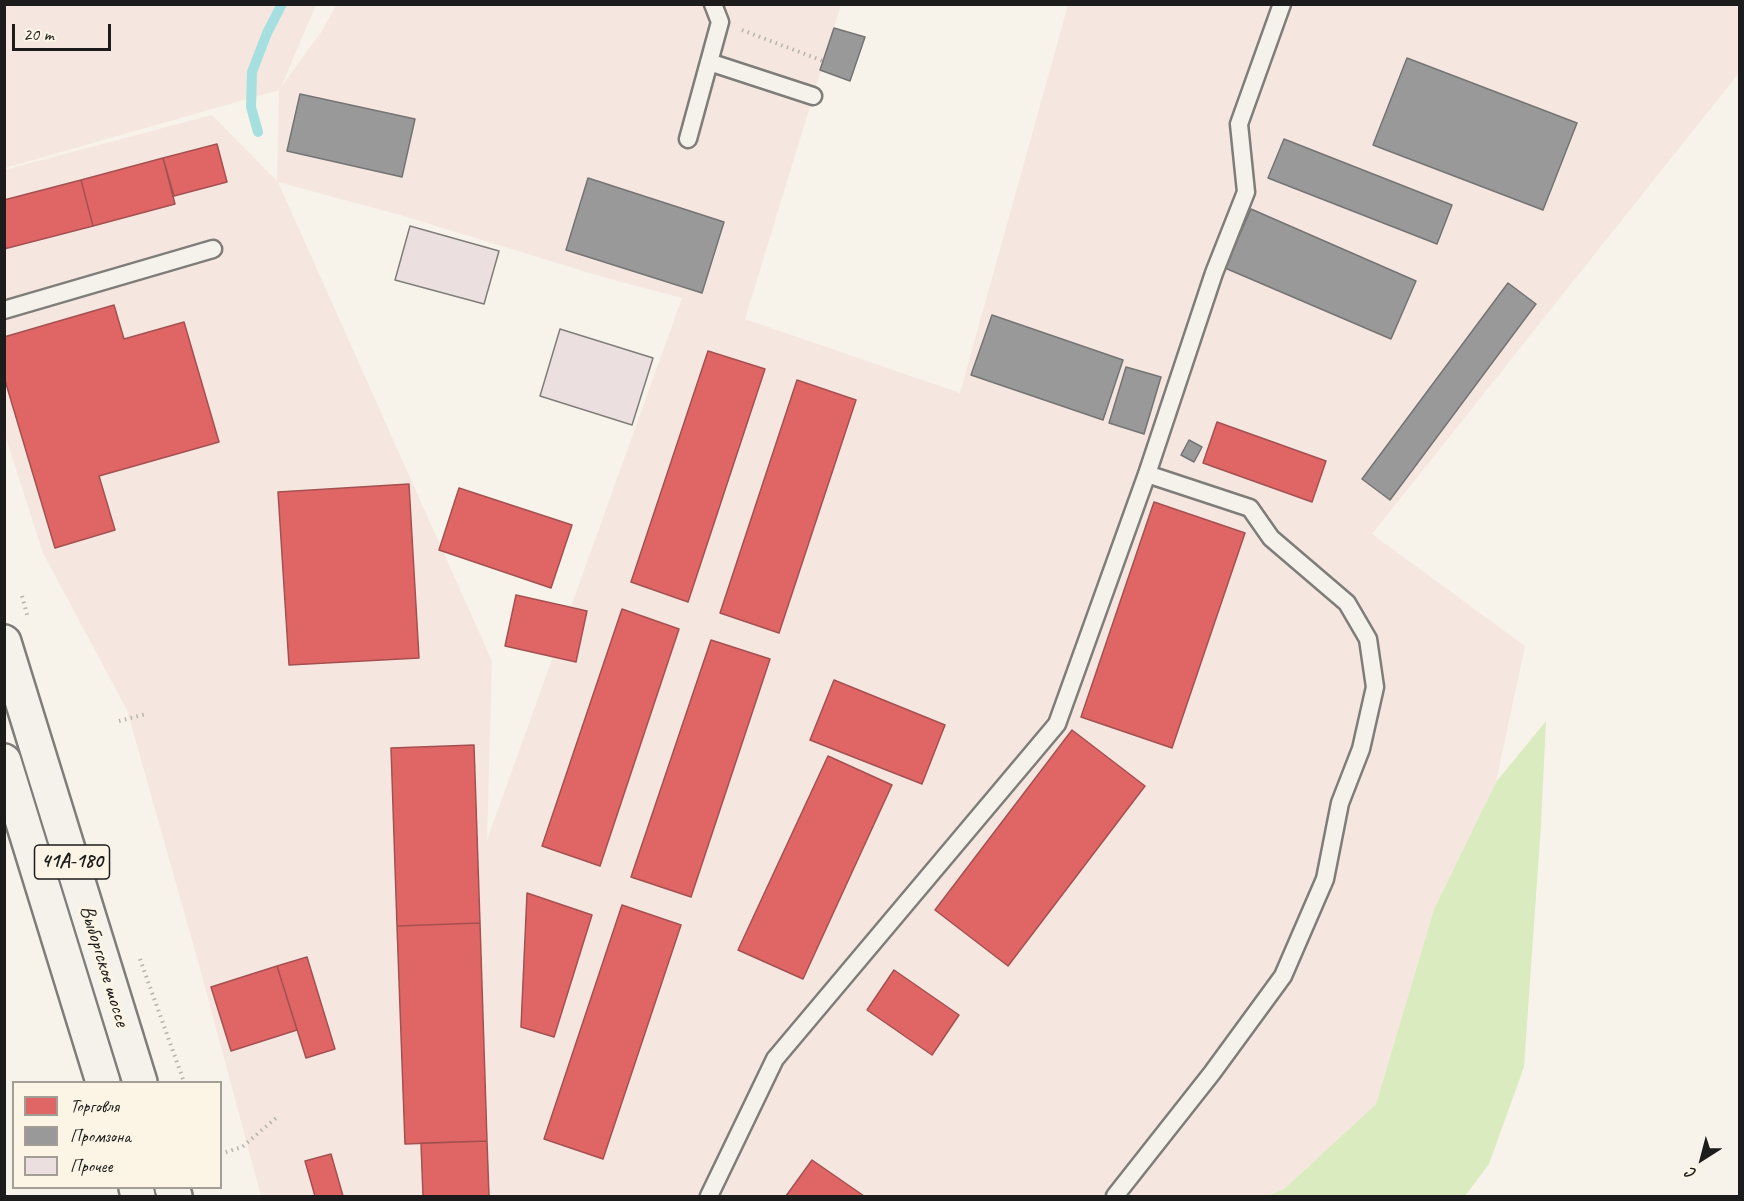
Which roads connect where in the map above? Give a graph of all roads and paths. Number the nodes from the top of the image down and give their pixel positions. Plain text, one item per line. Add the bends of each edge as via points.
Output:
1 (713, 4) edge
2 (1282, 4) edge
3 (720, 22) junction
4 (823, 61) dead end
5 (709, 62) junction
6 (813, 96) dead end
7 (688, 139) dead end
8 (213, 249) dead end
9 (4, 310) edge
10 (1147, 474) junction
11 (4, 642) edge
12 (146, 714) dead end
13 (119, 721) dead end
14 (4, 761) edge
15 (102, 1081) edge
16 (139, 1081) edge
17 (276, 1118) dead end
18 (222, 1153) edge
19 (709, 1197) edge
20 (1115, 1197) edge

1 - 3 lane
2 - 10 lane via 1239,124 1246,192 1214,273
3 - 4 path
3 - 5 lane
5 - 6 lane
5 - 7 lane
8 - 9 lane
10 - 19 lane via 1057,724 776,1059
10 - 20 lane via 1250,508 1271,538 1347,603 1368,639 1375,687 1361,749 1340,803 1325,879 1283,976
11 - 16 main road, Выборгское шоссе / 41А-180
12 - 13 path
14 - 15 main road, Выборгское шоссе / 41А-180
17 - 18 path via 242,1147

